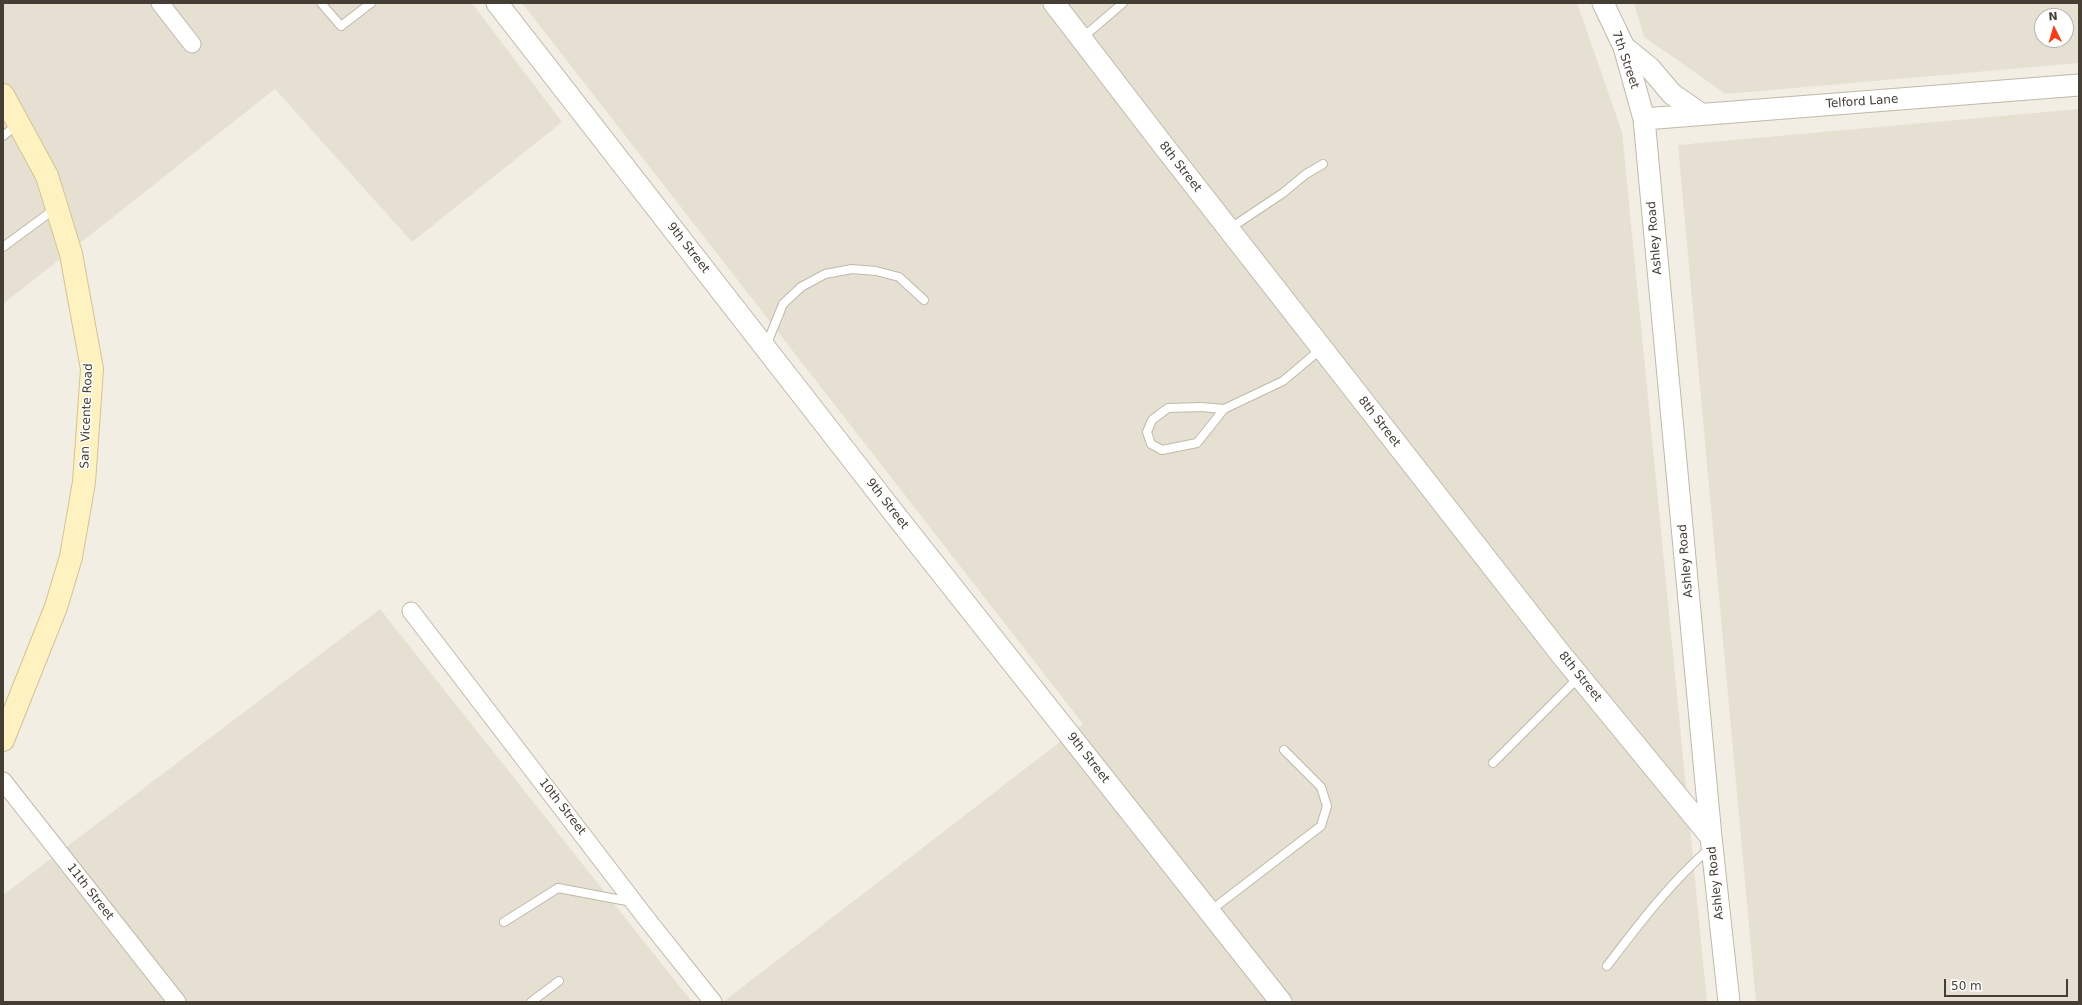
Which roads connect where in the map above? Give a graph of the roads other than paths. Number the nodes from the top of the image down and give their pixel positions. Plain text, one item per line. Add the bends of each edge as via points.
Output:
1 (160, 3) edge
2 (321, 3) edge
3 (370, 3) edge
4 (497, 3) edge
5 (1054, 3) edge
6 (1123, 3) edge
7 (1603, 3) edge
8 (1082, 38) junction
9 (192, 44) dead end
10 (1624, 48) junction
11 (2079, 85) edge
12 (3, 95) edge
13 (1701, 114) junction
14 (1644, 119) junction
15 (11, 130) edge
16 (1323, 164) dead end
17 (56, 207) junction
18 (1228, 229) junction
19 (3, 247) edge
20 (924, 300) dead end
21 (765, 348) junction
22 (1321, 348) junction
23 (1224, 409) junction
24 (411, 611) dead end
25 (1580, 676) junction
26 (3, 740) edge
27 (1284, 750) dead end
28 (1493, 763) dead end
29 (3, 781) edge
30 (1711, 842) junction
31 (635, 903) junction
32 (1209, 912) junction
33 (504, 922) dead end
34 (1607, 966) dead end
35 (559, 982) dead end
36 (177, 1002) edge
37 (531, 1002) edge
38 (713, 1002) edge
39 (1280, 1002) edge
40 (1729, 1002) edge

1 - 9 street
2 - 3 lane via 341,26
4 - 21 street, 9th Street
5 - 8 street, 8th Street
6 - 8 lane
7 - 10 street, 7th Street
8 - 18 street, 8th Street
10 - 13 street via 1650,68 1672,94
10 - 14 street, 7th Street
11 - 13 street, Telford Lane
12 - 15 main road, San Vicente Road
13 - 14 street, Telford Lane
14 - 30 street, Ashley Road
15 - 17 main road, San Vicente Road via 46,176
16 - 18 lane
17 - 19 lane
17 - 26 main road, San Vicente Road via 71,254 92,370 84,482 71,557 56,607
18 - 22 street, 8th Street
20 - 21 lane via 899,277 852,269 825,274 801,287 783,304
21 - 32 street, 9th Street
22 - 23 lane via 1283,381
22 - 25 street, 8th Street
23 - 23 lane via 1168,408 1152,420 1147,432 1151,444 1162,450 1197,443
24 - 31 street, 10th Street
25 - 28 lane
25 - 30 street, 8th Street
27 - 32 lane via 1321,787 1327,806 1321,826
29 - 36 street, 11th Street
30 - 34 lane via 1681,874
30 - 40 street, Ashley Road
31 - 33 lane via 558,888
31 - 38 street, 10th Street
32 - 39 street, 9th Street
35 - 37 lane

